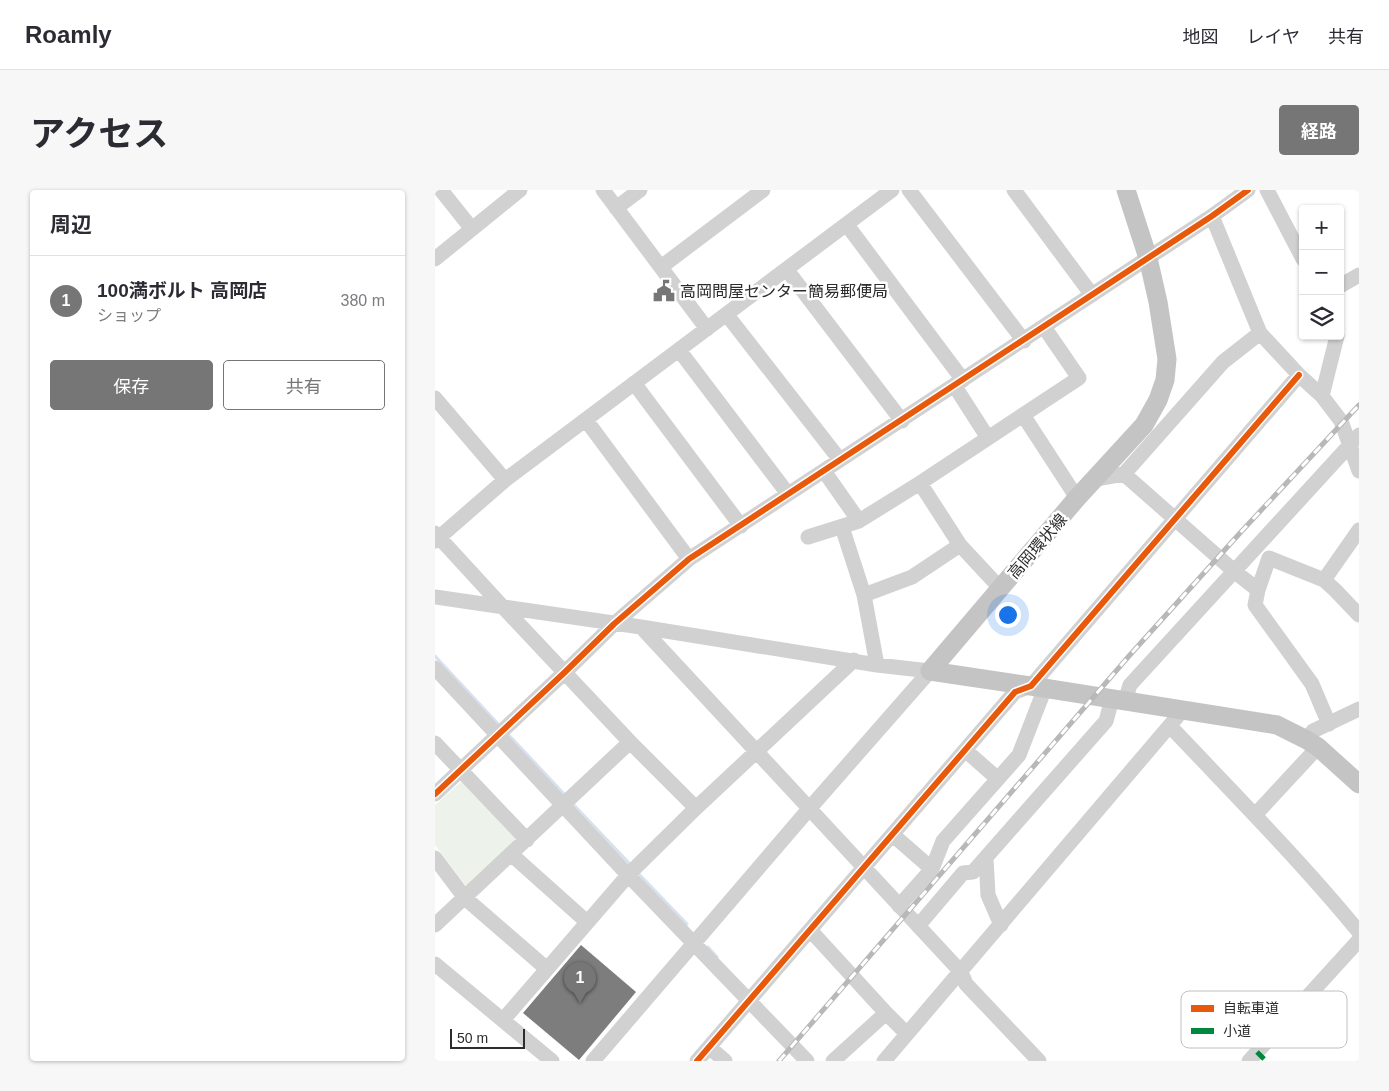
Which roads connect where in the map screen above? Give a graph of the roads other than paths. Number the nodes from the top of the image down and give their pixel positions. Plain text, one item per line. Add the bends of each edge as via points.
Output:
1 (441, 190) edge
2 (603, 190) edge
3 (640, 190) edge
4 (763, 190) edge
5 (892, 190) edge
6 (909, 190) edge
7 (1014, 190) edge
8 (1126, 190) edge
9 (1248, 190) edge
10 (1267, 190) edge
11 (516, 191) edge
12 (616, 208) junction
13 (1212, 216) junction
14 (847, 225) junction
15 (472, 229) junction
16 (1299, 251) edge
17 (1148, 258) junction
18 (435, 259) edge
19 (661, 267) junction
20 (787, 270) junction
21 (1359, 275) edge
22 (1344, 284) edge
23 (1092, 295) junction
24 (727, 315) junction
25 (1044, 327) junction
26 (707, 329) junction
27 (1260, 333) junction
28 (1336, 340) edge
29 (1024, 341) junction
30 (679, 350) junction
31 (1299, 375) junction
32 (634, 383) junction
33 (959, 383) junction
34 (1322, 396) junction
35 (435, 398) edge
36 (1023, 416) junction
37 (586, 420) junction
38 (902, 421) junction
39 (988, 438) junction
40 (1355, 439) edge
41 (840, 460) junction
42 (824, 471) junction
43 (1359, 471) edge
44 (1124, 474) junction
45 (1096, 479) junction
46 (505, 480) junction
47 (920, 483) junction
48 (788, 494) junction
49 (1077, 498) junction
50 (1175, 519) junction
51 (859, 521) junction
52 (741, 526) junction
53 (842, 527) junction
54 (1359, 530) edge
55 (436, 537) edge
56 (808, 537) dead end
57 (960, 545) junction
58 (689, 560) junction
59 (1234, 571) junction
60 (1324, 580) junction
61 (1000, 588) junction
62 (1258, 590) junction
63 (864, 595) junction
64 (435, 597) edge
65 (502, 606) junction
66 (1359, 615) edge
67 (614, 624) junction
68 (641, 627) junction
69 (853, 660) junction
70 (877, 665) junction
71 (435, 668) edge
72 (930, 671) junction
73 (565, 672) junction
74 (1038, 687) junction
75 (1118, 700) junction
76 (1359, 709) edge
77 (1174, 718) junction
78 (1329, 724) junction
79 (502, 731) junction
80 (630, 742) junction
81 (435, 743) edge
82 (1312, 744) junction
83 (965, 750) junction
84 (757, 751) junction
85 (461, 771) junction
86 (998, 778) junction
87 (1359, 784) edge
88 (435, 794) edge
89 (567, 801) junction
90 (695, 808) junction
91 (809, 809) junction
92 (1255, 815) junction
93 (893, 835) junction
94 (527, 840) junction
95 (511, 854) junction
96 (435, 858) edge
97 (986, 858) junction
98 (864, 868) junction
99 (932, 869) junction
100 (632, 870) junction
101 (465, 898) junction
102 (899, 906) junction
103 (587, 922) junction
104 (435, 925) edge
105 (1001, 925) junction
106 (918, 926) junction
107 (811, 931) junction
108 (1359, 932) edge
109 (698, 940) junction
110 (1359, 940) edge
111 (435, 964) edge
112 (547, 969) junction
113 (961, 972) junction
114 (1313, 991) edge
115 (753, 997) junction
116 (886, 1014) junction
117 (503, 1020) junction
118 (907, 1034) junction
119 (709, 1047) junction
120 (1261, 1048) edge
121 (552, 1061) edge
122 (593, 1061) edge
123 (697, 1061) edge
124 (725, 1061) edge
125 (807, 1061) edge
126 (833, 1061) edge
127 (884, 1061) edge
128 (1039, 1061) edge
129 (1249, 1061) edge

1 - 15 street
2 - 12 street
3 - 12 street
4 - 19 street
5 - 14 street
6 - 29 street
7 - 23 street
8 - 17 main road, 高岡環状線
9 - 13 street
10 - 16 street
11 - 15 street
12 - 19 street
13 - 17 street
13 - 27 street
14 - 20 street
14 - 33 street
15 - 18 street
17 - 23 street
17 - 45 main road, 高岡環状線 via 1167,359 1165,380 1144,425
19 - 26 street
20 - 24 street
20 - 38 street
21 - 22 street
23 - 25 street
24 - 26 street
24 - 41 street
25 - 29 street
25 - 36 street via 1079,378
26 - 30 street
27 - 31 street
27 - 44 street via 1223,362
28 - 34 street
29 - 33 street
30 - 32 street
30 - 48 street
31 - 34 street
31 - 50 street
32 - 37 street
32 - 52 street
33 - 38 street
33 - 39 street
34 - 40 street
35 - 46 street
36 - 39 street
36 - 49 street
37 - 46 street
37 - 58 street
38 - 41 street
39 - 47 street
40 - 43 street
40 - 59 street
41 - 42 street
42 - 48 street
42 - 51 street
44 - 45 street
44 - 50 street
45 - 49 main road, 高岡環状線
46 - 55 street
47 - 51 street
47 - 57 street
48 - 52 street
49 - 61 main road, 高岡環状線
50 - 59 street
50 - 74 street
51 - 53 street
52 - 58 street
53 - 56 street
53 - 63 street
54 - 60 street
55 - 65 street
57 - 61 street
57 - 63 street via 911,577
58 - 67 street
59 - 62 street
59 - 75 street
60 - 62 street via 1269,558
60 - 66 street
61 - 72 main road, 高岡環状線
62 - 78 street via 1255,605 1312,684
63 - 70 street
64 - 65 street
65 - 67 street
65 - 73 street
67 - 68 street
67 - 73 street
68 - 69 street
68 - 84 street
69 - 70 street
69 - 84 street
70 - 72 street
71 - 79 street
72 - 74 main road
72 - 91 street
73 - 79 street
73 - 80 street
74 - 75 main road
74 - 83 street via 1015,692
74 - 86 street via 1019,755
75 - 77 main road
75 - 97 street via 1106,720
76 - 78 street
77 - 82 main road via 1277,725
77 - 92 street
77 - 105 street
78 - 82 street via 1313,731
79 - 85 street
79 - 89 street
80 - 89 street
80 - 90 street
81 - 85 street
82 - 87 main road
82 - 92 street
83 - 86 street
83 - 93 street
84 - 90 street
84 - 91 street
85 - 88 street
85 - 94 street
86 - 99 street via 943,841
89 - 94 street
89 - 100 street
90 - 100 street
91 - 98 street
91 - 109 street
92 - 108 street
93 - 98 street
93 - 99 street
94 - 95 street
95 - 101 street
95 - 103 street
96 - 101 street
97 - 105 street via 988,896
97 - 106 street via 973,872 963,873
98 - 102 street
98 - 107 street
99 - 102 street
100 - 103 street
100 - 109 street
101 - 104 street
101 - 112 street
102 - 106 street
103 - 112 street
105 - 113 street
106 - 113 street
107 - 115 street
107 - 116 street
109 - 115 street
109 - 122 street
110 - 114 street
111 - 117 street
112 - 117 street
113 - 118 street
113 - 128 street via 966,984
115 - 119 street
115 - 125 street
116 - 118 street
116 - 126 street
117 - 121 street
118 - 127 street
119 - 123 street
119 - 124 street
120 - 129 street

